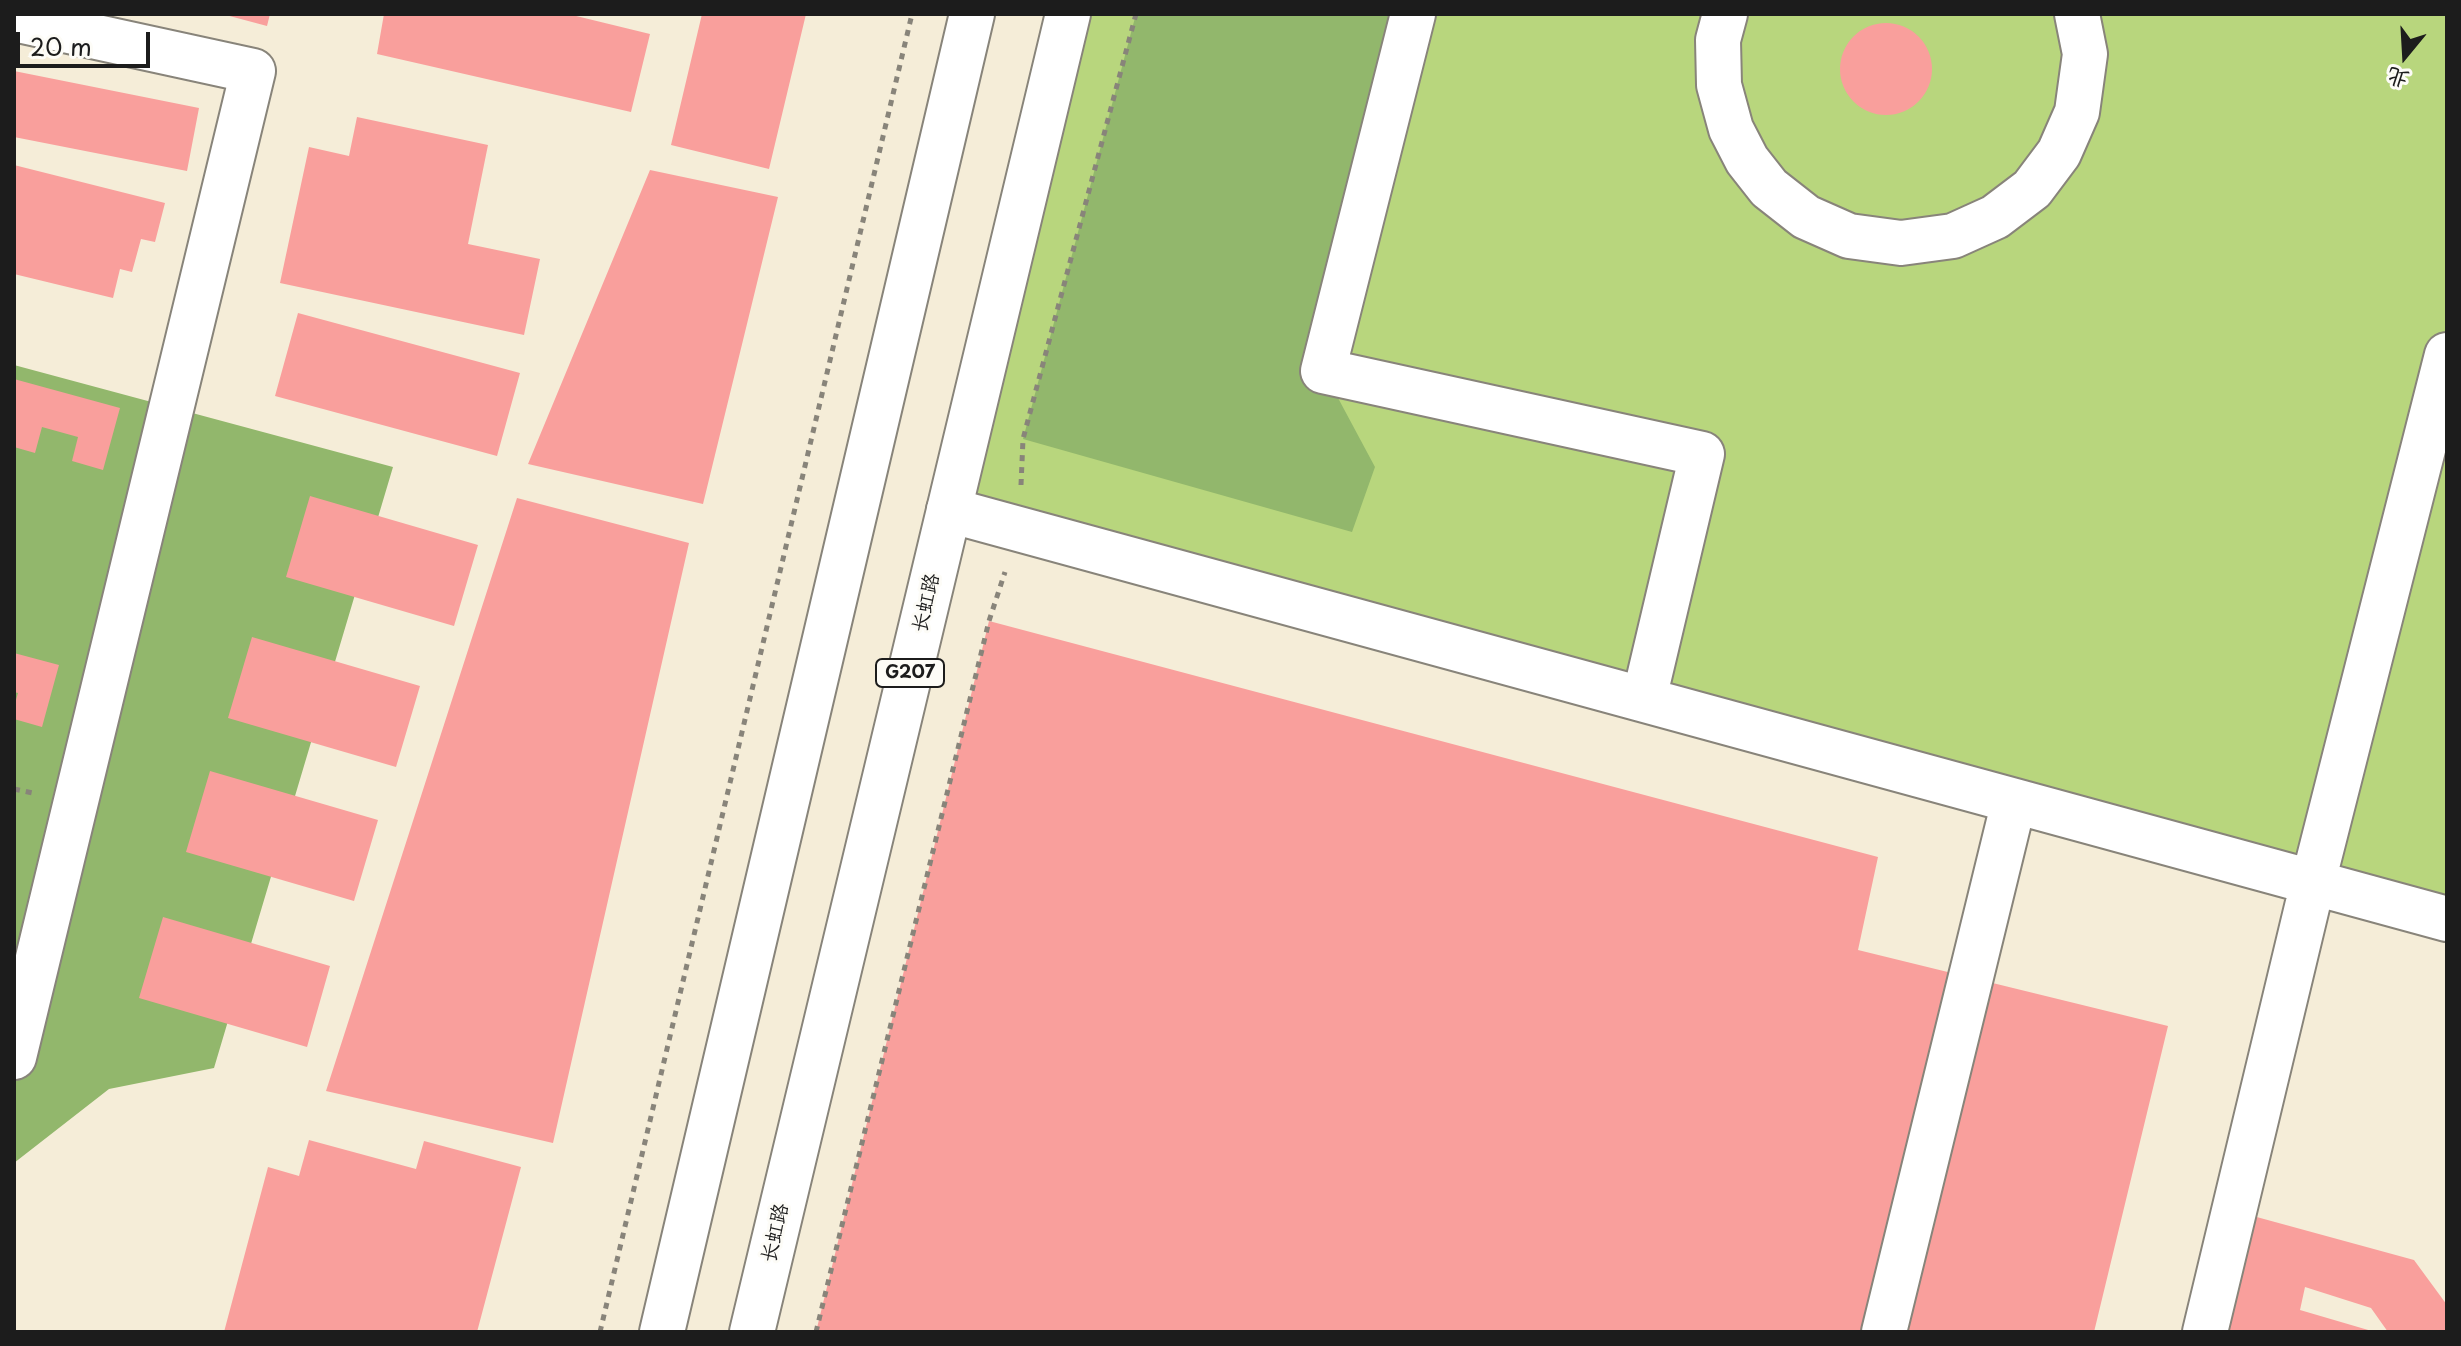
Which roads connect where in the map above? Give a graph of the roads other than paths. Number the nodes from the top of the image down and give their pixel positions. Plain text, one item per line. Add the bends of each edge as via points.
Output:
1 (972, 14) edge
2 (1068, 14) edge
3 (1413, 14) edge
4 (1725, 14) edge
5 (2077, 14) edge
6 (14, 19) edge
7 (2447, 355) edge
8 (949, 510) junction
9 (1644, 699) junction
10 (2014, 801) junction
11 (2313, 882) junction
12 (2447, 919) edge
13 (14, 1057) edge
14 (662, 1332) edge
15 (752, 1332) edge
16 (1884, 1332) edge
17 (2205, 1332) edge

1 - 14 main road
2 - 8 main road, 长虹路 / G207
3 - 9 main road via 1323,371 1702,454
4 - 5 main road via 1718,40 1719,85 1731,129 1747,160 1769,188 1806,217 1849,236 1901,243 1953,236 1995,217 2032,189 2059,153 2077,112 2085,54
6 - 13 main road via 253,71
7 - 11 main road
8 - 9 main road
8 - 15 main road, 长虹路 / G207
9 - 10 main road
10 - 11 main road
10 - 16 main road
11 - 12 main road
11 - 17 main road

